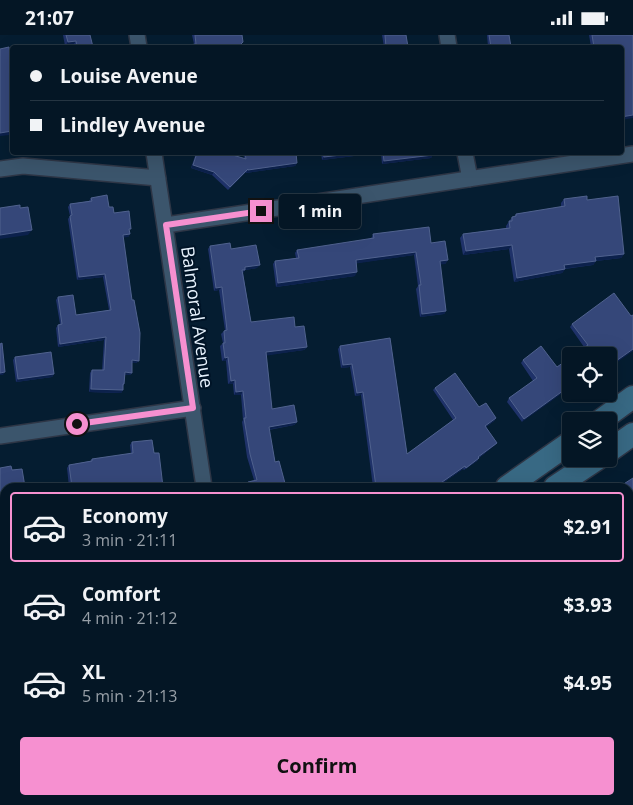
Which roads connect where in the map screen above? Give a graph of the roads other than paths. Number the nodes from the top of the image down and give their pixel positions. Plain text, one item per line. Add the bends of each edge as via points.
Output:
1 (633, 154) edge
2 (154, 155) edge
3 (465, 155) edge
4 (0, 169) edge
5 (158, 178) junction
6 (470, 179) junction
7 (166, 225) junction
8 (630, 405) edge
9 (193, 408) junction
10 (617, 412) edge
11 (633, 434) edge
12 (0, 435) edge
13 (617, 445) edge
14 (562, 448) edge
15 (585, 467) edge
16 (203, 483) edge
17 (513, 483) edge
18 (560, 483) edge

1 - 6 street
2 - 5 street, Balmoral Avenue
3 - 6 street
4 - 5 street via 24,165
5 - 7 street, Balmoral Avenue
6 - 7 street
7 - 9 street, Balmoral Avenue
8 - 10 main road
9 - 12 street
9 - 16 street, Balmoral Avenue
11 - 13 main road
14 - 17 main road
15 - 18 main road

